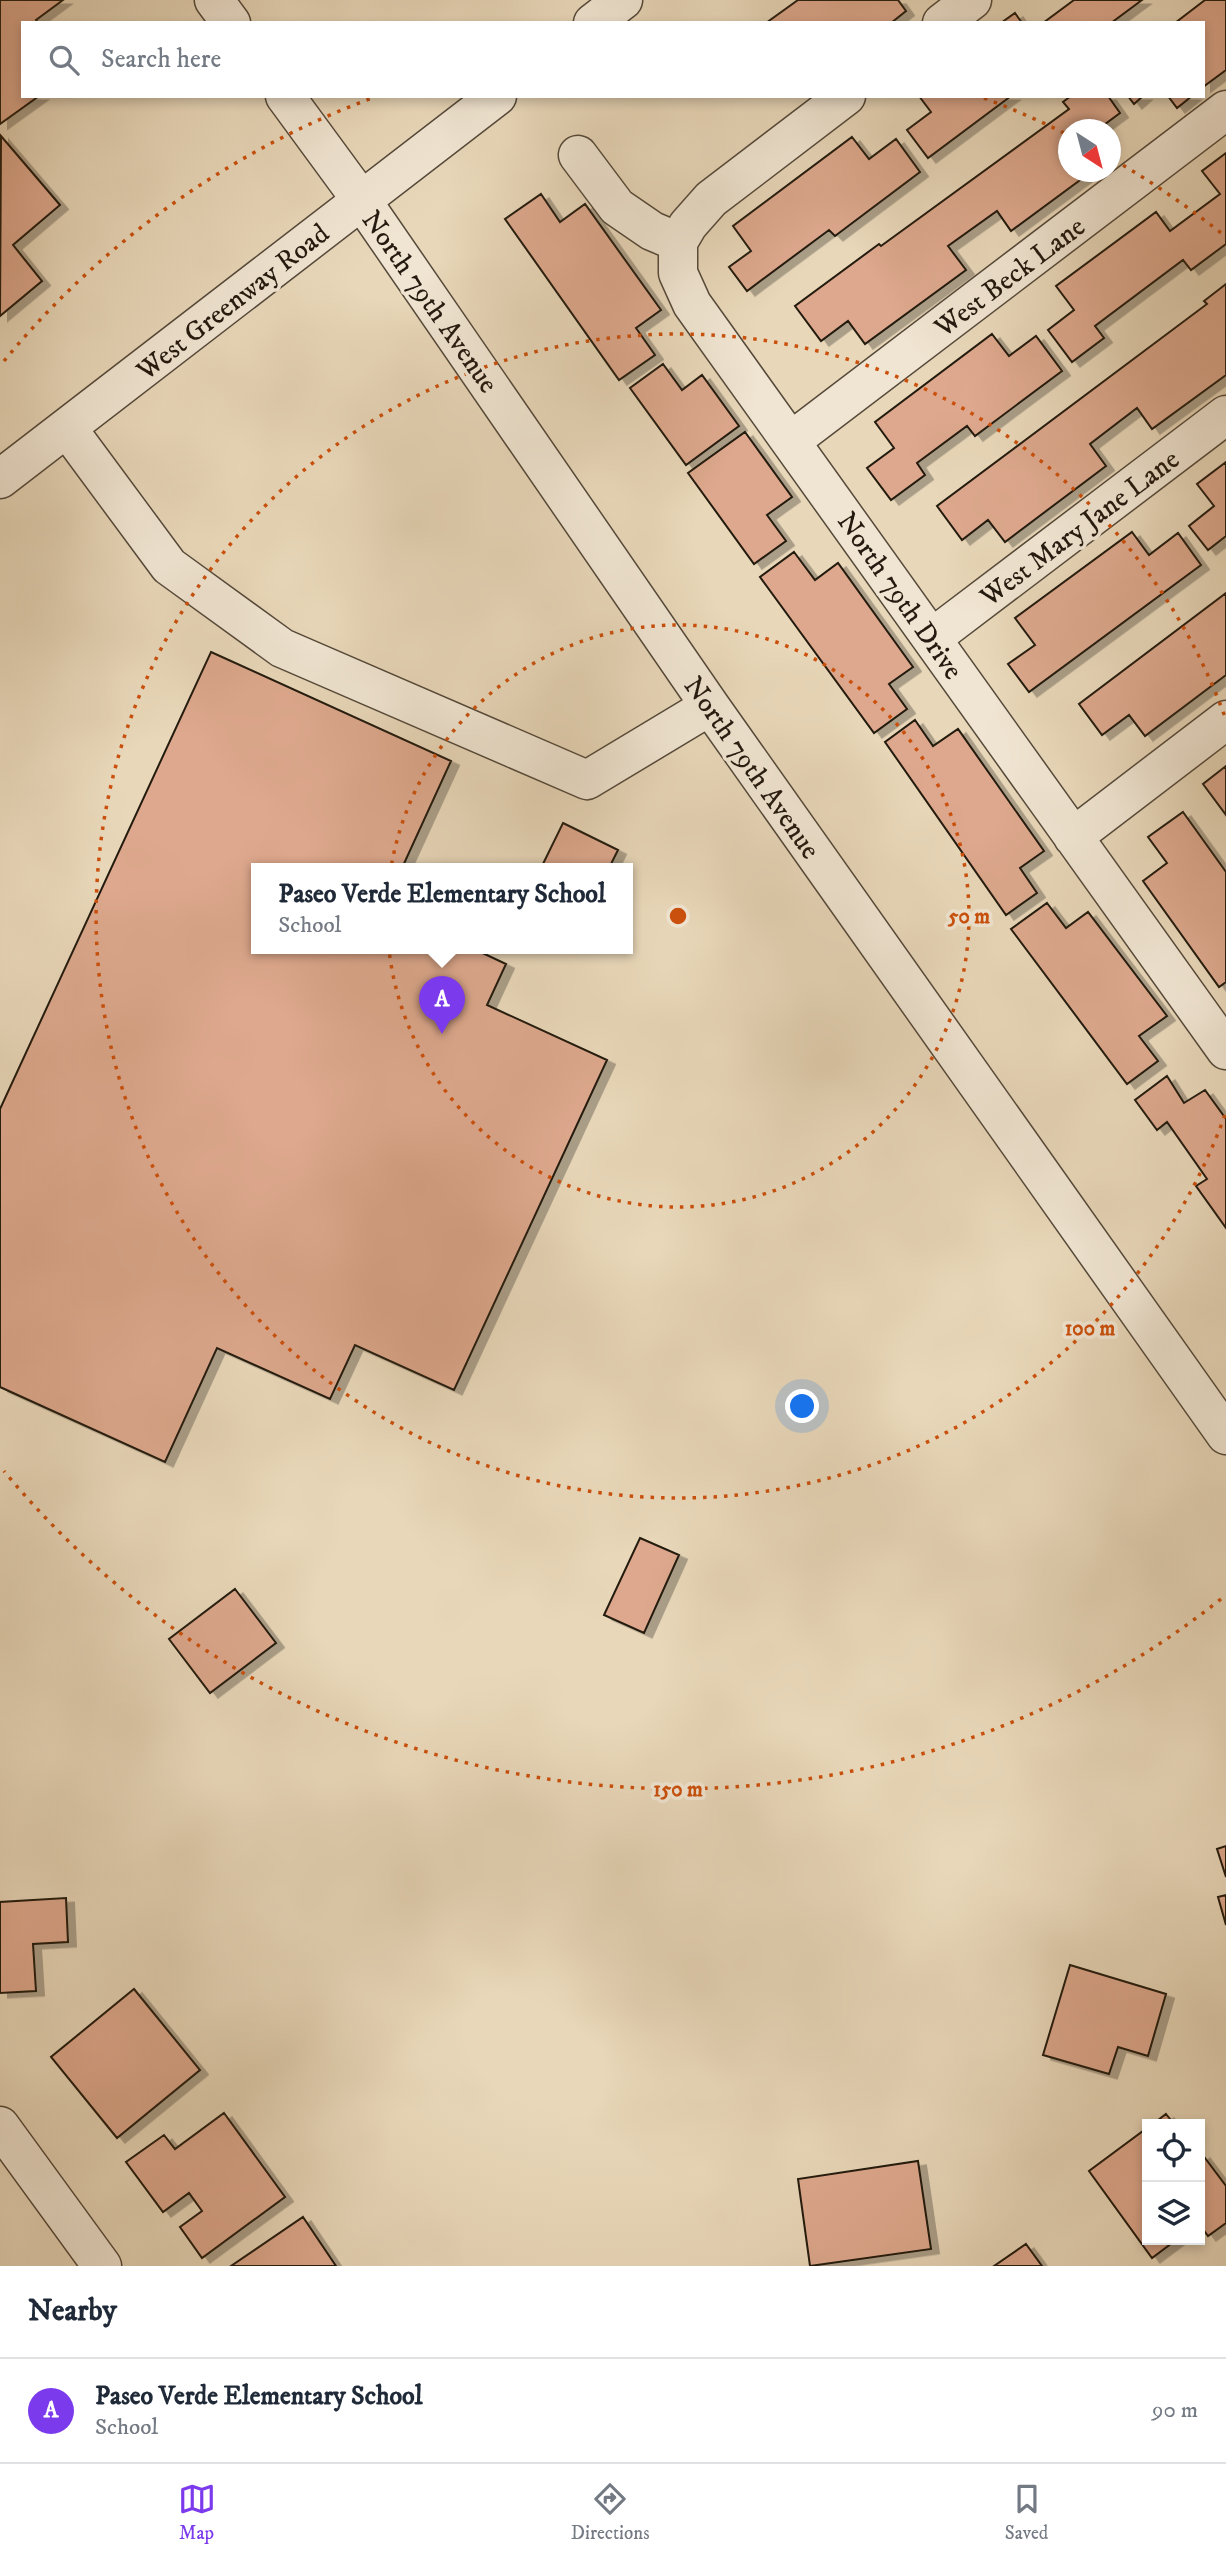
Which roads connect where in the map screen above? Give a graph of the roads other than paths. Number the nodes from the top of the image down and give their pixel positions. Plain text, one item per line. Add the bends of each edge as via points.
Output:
1 (214, 0) edge
2 (623, 0) edge
3 (972, 0) edge
4 (230, 21) edge
5 (596, 21) edge
6 (945, 21) edge
7 (286, 98) edge
8 (494, 98) edge
9 (843, 98) edge
10 (1226, 110) edge
11 (578, 155) dead end
12 (362, 201) junction
13 (678, 242) junction
14 (1226, 415) edge
15 (67, 428) junction
16 (791, 441) junction
17 (0, 479) edge
18 (932, 638) junction
19 (710, 706) junction
20 (1226, 720) edge
21 (1073, 837) junction
22 (1226, 1050) edge
23 (1226, 1435) edge
24 (0, 2126) edge
25 (102, 2266) edge

1 - 4 street
2 - 5 street
3 - 6 street
7 - 12 street, North 79th Avenue
8 - 12 street, West Greenway Road
9 - 13 street via 711,200
10 - 16 street, West Beck Lane
11 - 13 street via 617,207
12 - 15 street, West Greenway Road
12 - 19 street, North 79th Avenue
13 - 16 street, North 79th Drive via 678,273 692,304
14 - 18 street, West Mary Jane Lane
15 - 17 street, West Greenway Road
15 - 19 street via 169,566 282,648 396,698 587,780
16 - 18 street, North 79th Drive
18 - 21 street, North 79th Drive
19 - 23 street, North 79th Avenue
20 - 21 street
21 - 22 street, North 79th Drive
24 - 25 street

